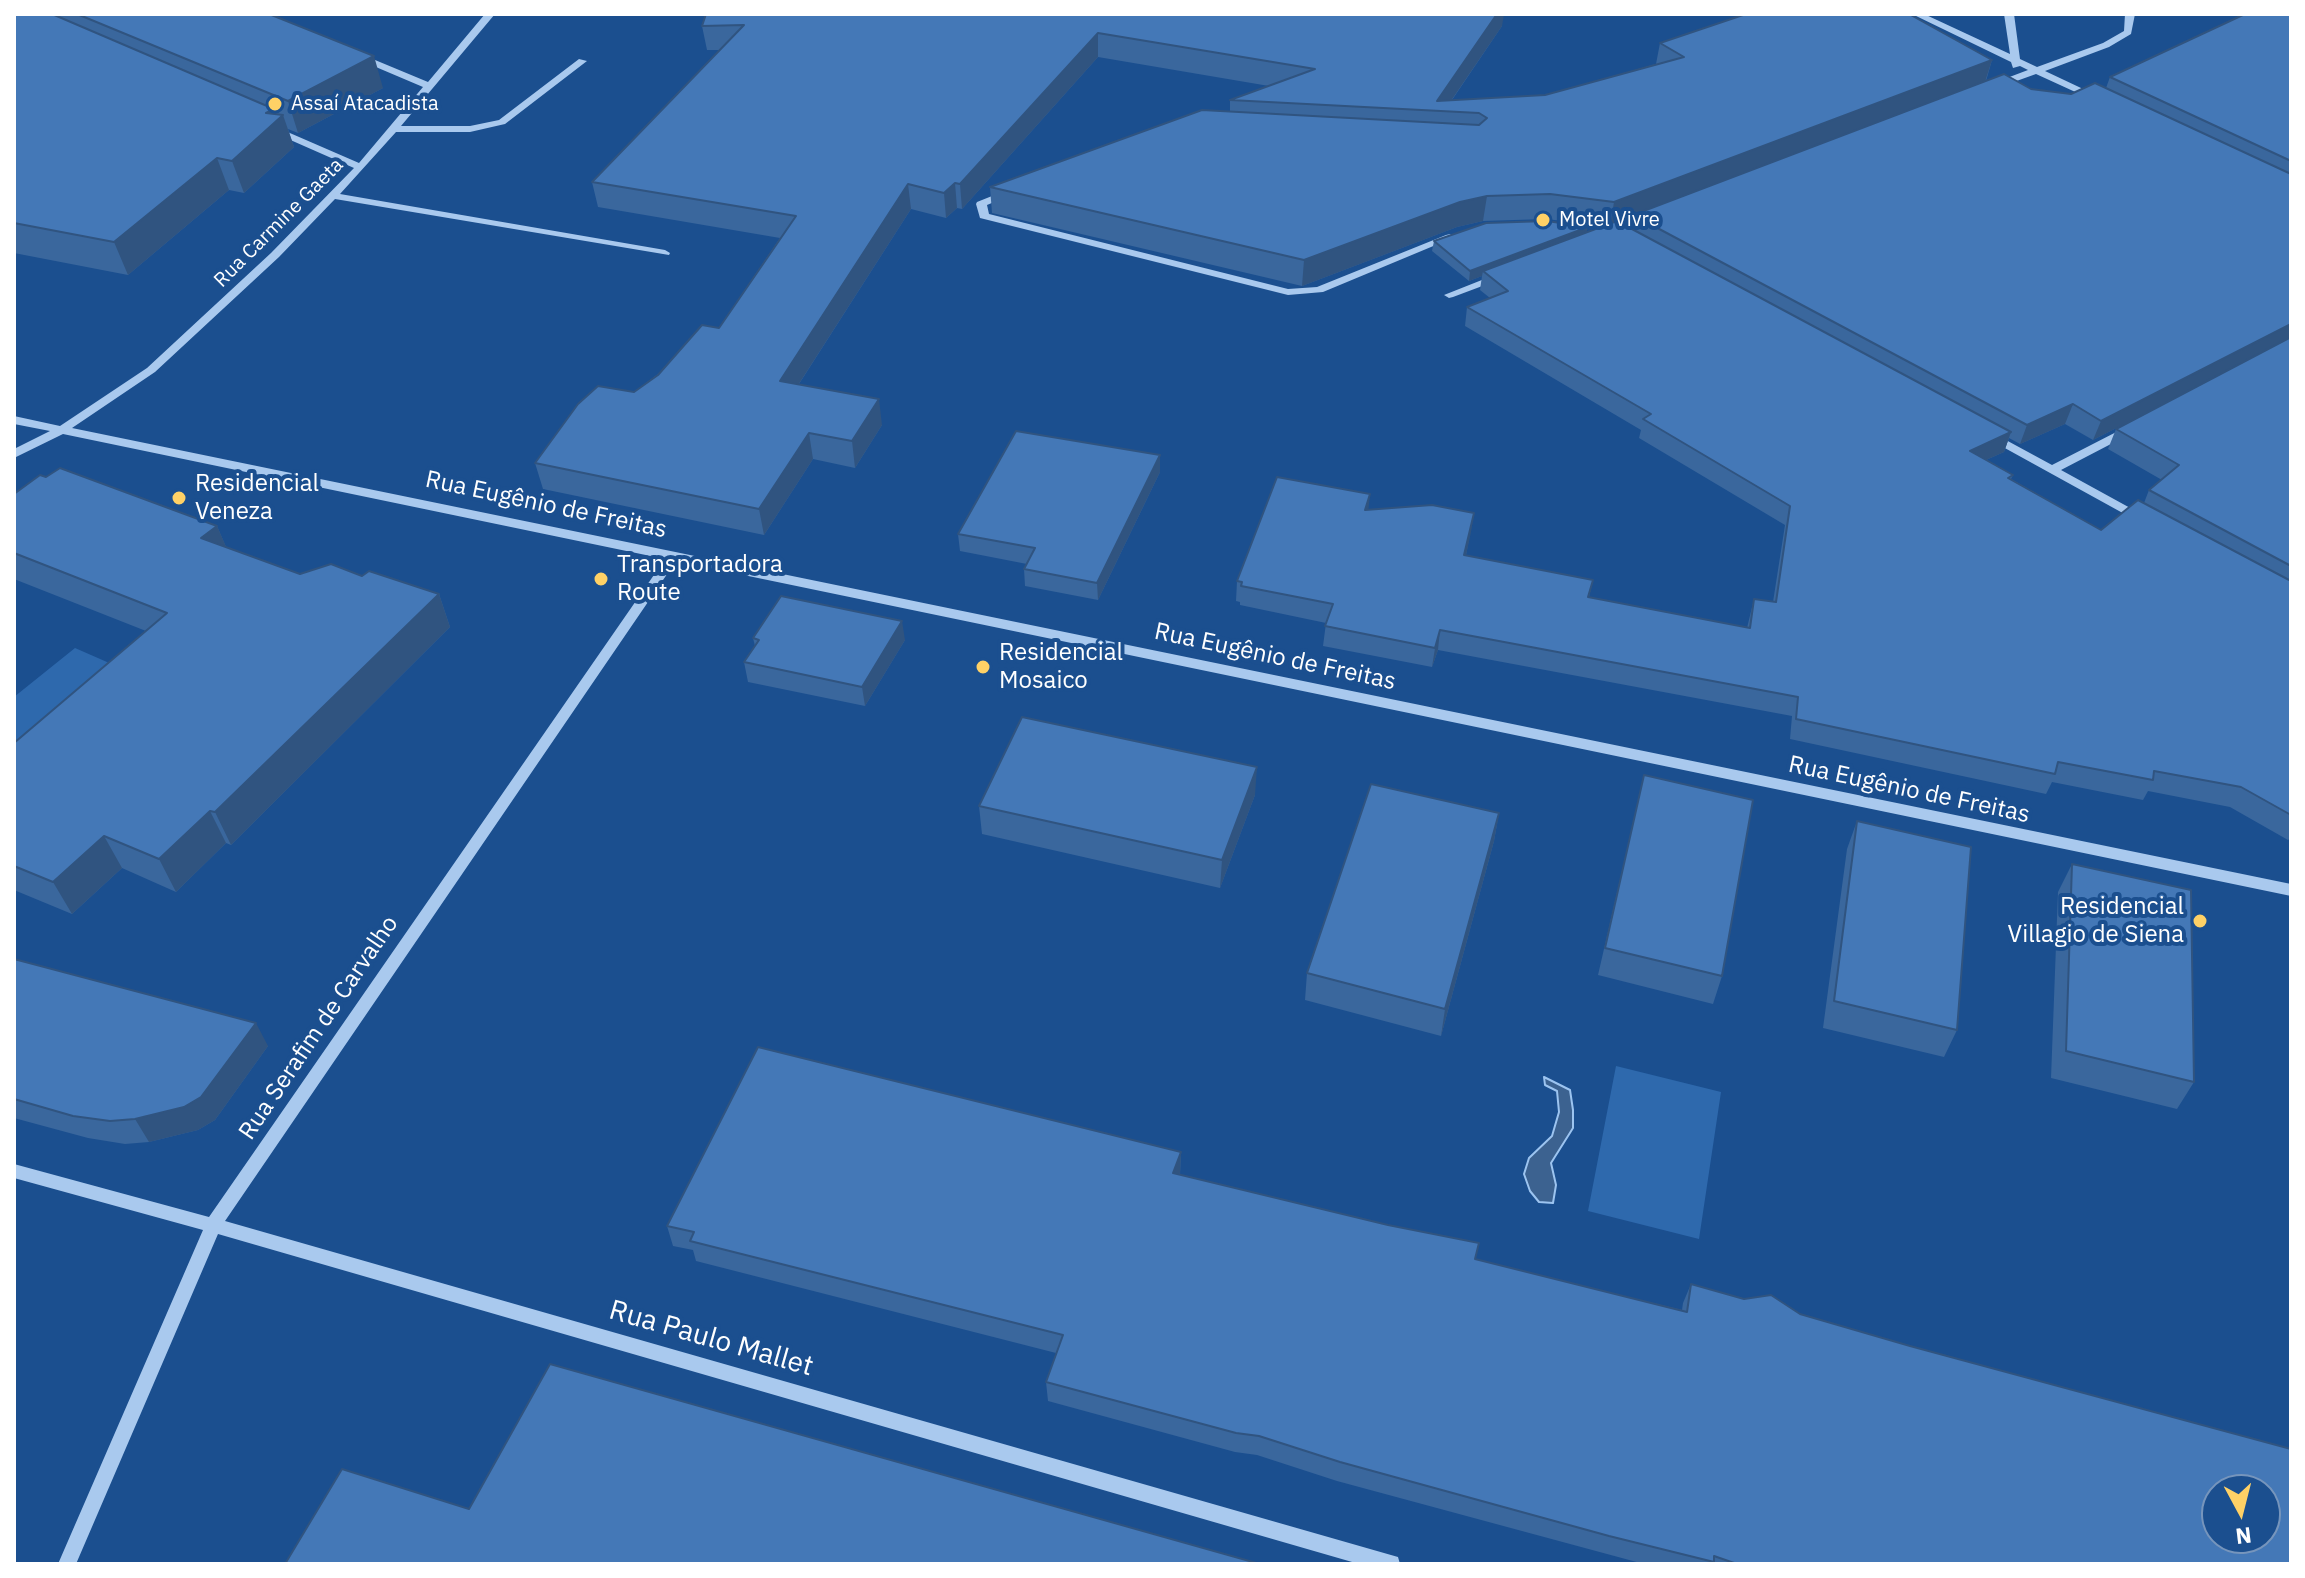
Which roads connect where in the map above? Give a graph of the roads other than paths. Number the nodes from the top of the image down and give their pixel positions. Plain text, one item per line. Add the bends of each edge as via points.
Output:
1 (490, 14) edge
2 (1917, 14) edge
3 (2009, 14) edge
4 (2130, 14) edge
5 (350, 53) edge
6 (582, 61) dead end
7 (2017, 61) junction
8 (2035, 70) junction
9 (2014, 78) junction
10 (429, 86) junction
11 (1984, 89) edge
12 (2106, 103) edge
13 (266, 126) edge
14 (394, 129) junction
15 (361, 167) junction
16 (1021, 187) edge
17 (333, 196) junction
18 (1462, 232) edge
19 (665, 253) dead end
20 (1505, 274) edge
21 (1449, 295) dead end
22 (14, 420) edge
23 (2136, 425) edge
24 (65, 428) junction
25 (1982, 432) edge
26 (14, 454) edge
27 (2052, 470) junction
28 (2150, 524) edge
29 (674, 555) junction
30 (2291, 890) edge
31 (14, 1171) edge
32 (213, 1225) junction
33 (67, 1564) edge
34 (1391, 1564) edge

1 - 10 street, Rua Carmine Gaeta
2 - 7 street
3 - 7 street
4 - 8 street via 2128,32 2106,45
5 - 10 street
6 - 14 street via 502,122 470,129
7 - 8 street
7 - 9 street
8 - 9 street
8 - 12 street
9 - 11 street
10 - 14 street, Rua Carmine Gaeta
13 - 15 street
14 - 15 street, Rua Carmine Gaeta
15 - 17 street, Rua Carmine Gaeta
16 - 18 street via 981,204 981,213 995,221 1288,292 1319,290
17 - 19 street
17 - 24 street, Rua Carmine Gaeta via 151,370
20 - 21 street
22 - 24 street, Rua Eugênio de Freitas
23 - 27 street
24 - 26 street, Rua Carmine Gaeta
24 - 29 street, Rua Eugênio de Freitas
25 - 27 street
27 - 28 street
29 - 30 street, Rua Eugênio de Freitas
29 - 32 street, Rua Serafim de Carvalho
31 - 32 street, Rua Paulo Mallet
32 - 33 street, Rua Serafim de Carvalho
32 - 34 street, Rua Paulo Mallet

